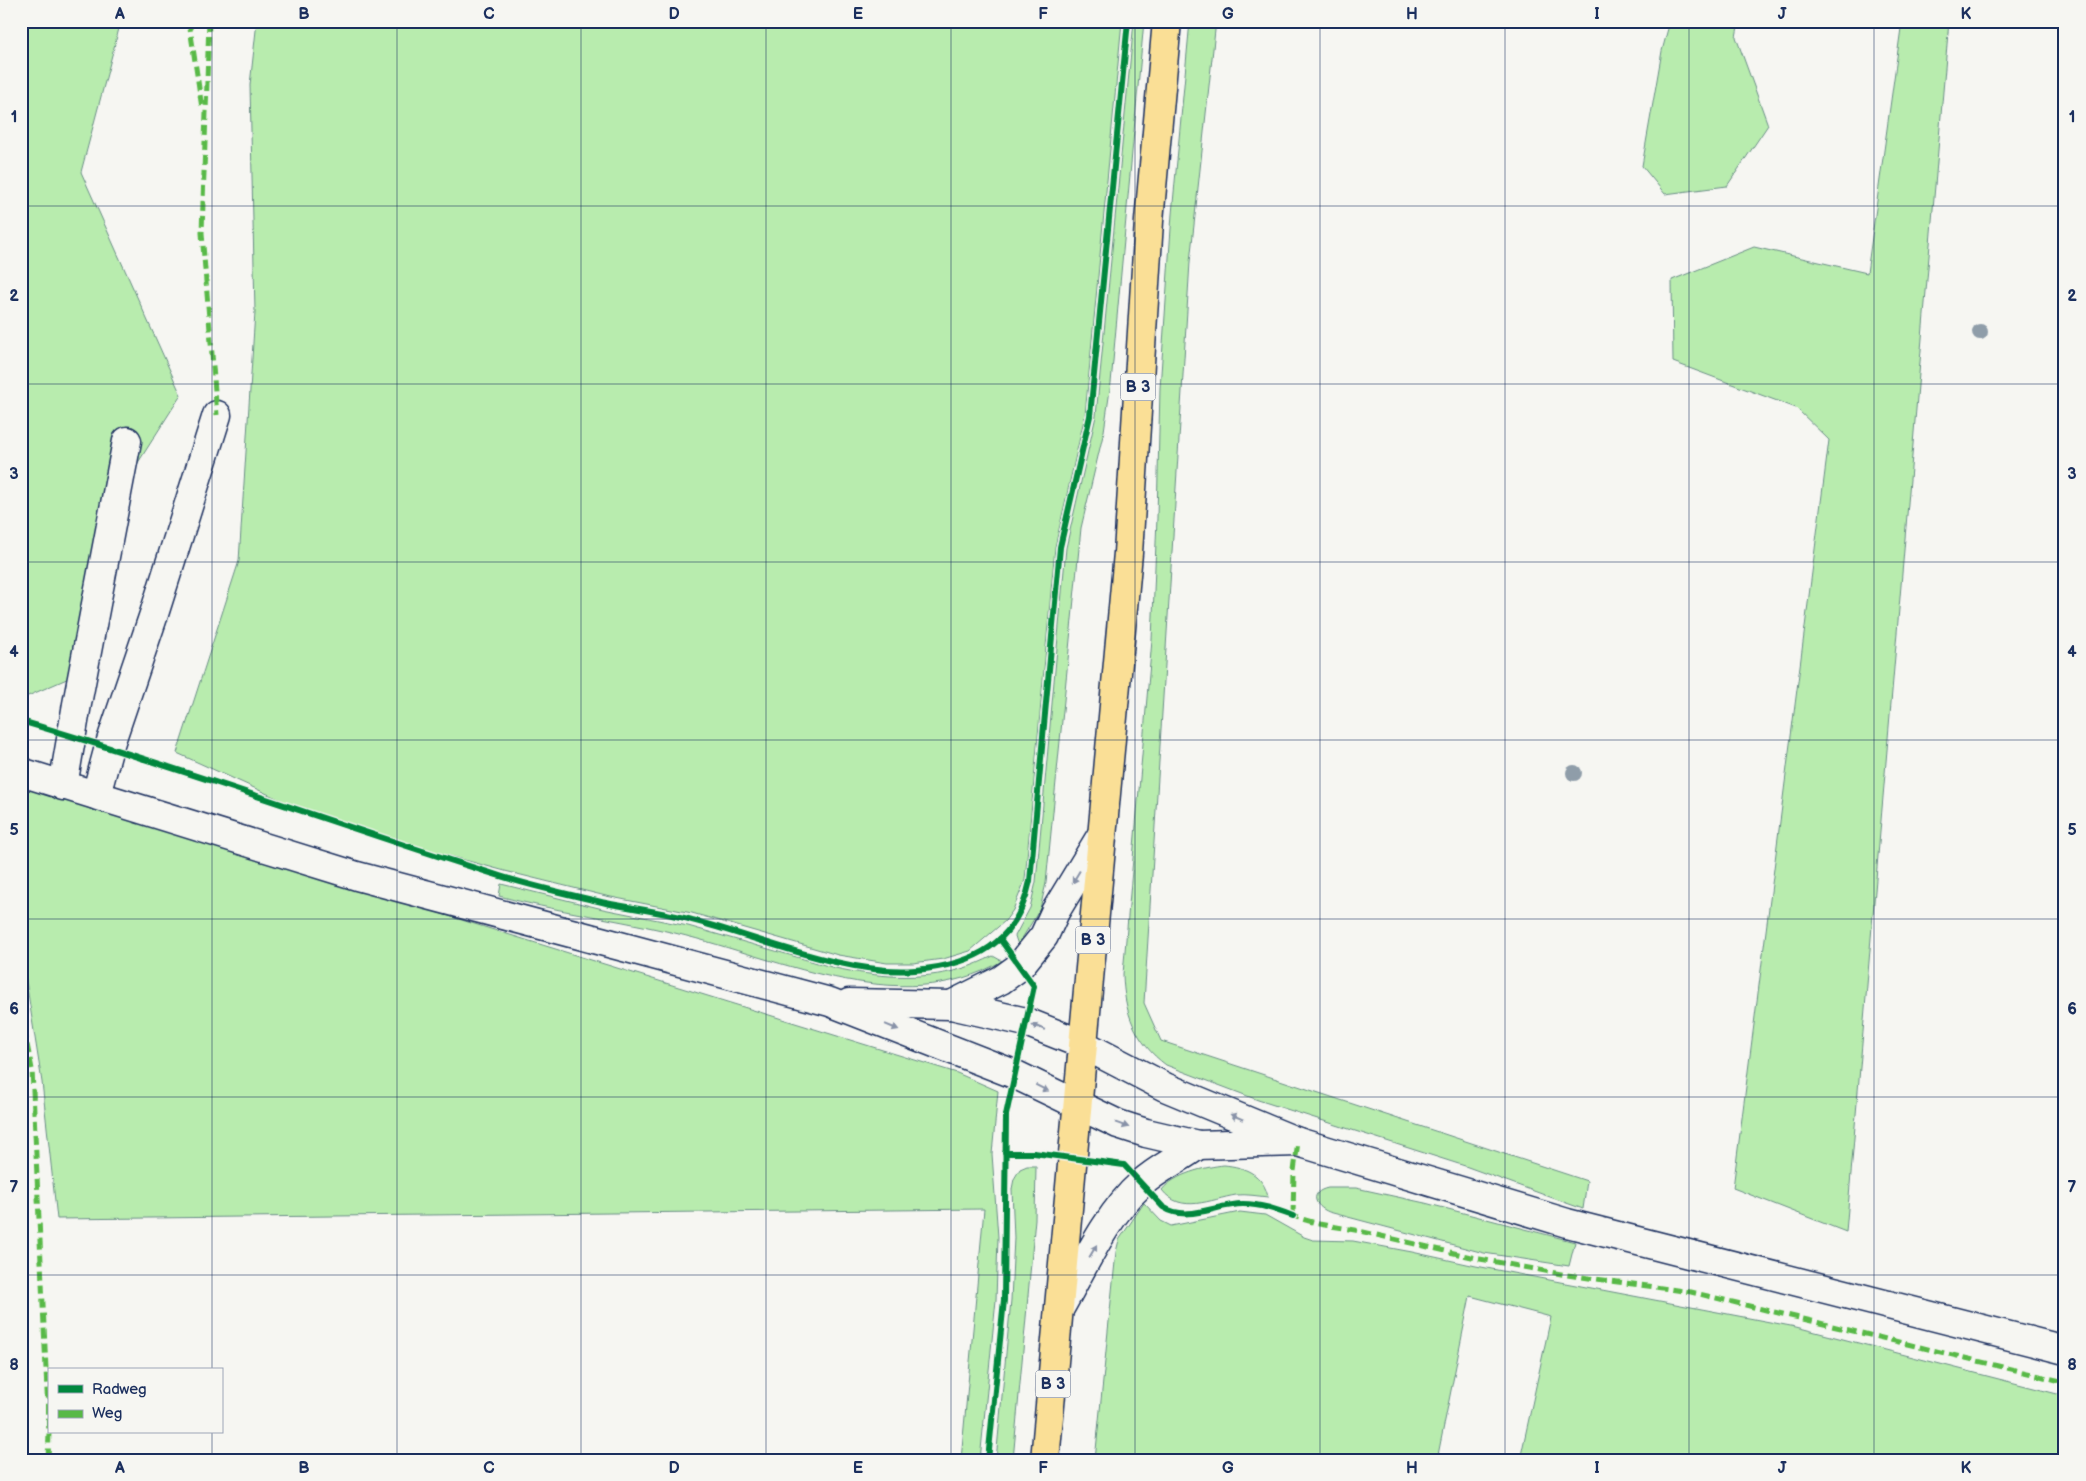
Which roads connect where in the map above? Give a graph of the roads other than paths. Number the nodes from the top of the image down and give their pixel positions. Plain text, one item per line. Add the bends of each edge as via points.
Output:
1 (1167, 21) edge
2 (218, 415) dead end
3 (127, 441) dead end
4 (21, 772) edge
5 (64, 786) junction
6 (96, 795) junction
7 (1101, 836) junction
8 (830, 1002) junction
9 (951, 1005) junction
10 (1084, 1045) junction
11 (1078, 1105) junction
12 (1298, 1142) junction
13 (1198, 1145) junction
14 (1060, 1308) junction
15 (2065, 1350) edge
16 (1045, 1460) edge

1 - 7 main road, B 3 via 1149,221 1128,553
2 - 6 street
3 - 5 street
4 - 5 street
5 - 6 street
6 - 8 street via 357,876
7 -> 9 street via 1044,936 1025,961 1001,980
7 - 10 main road, B 3
8 - 9 street
8 -> 11 street via 1014,1074
10 -> 9 street via 1026,1022
10 - 11 main road, B 3
12 -> 10 street via 1165,1087
11 -> 13 street via 1118,1124
11 - 14 main road, B 3
12 - 13 street
12 - 15 street via 1567,1223
14 -> 13 street via 1125,1201 1141,1183
14 - 16 main road, B 3

